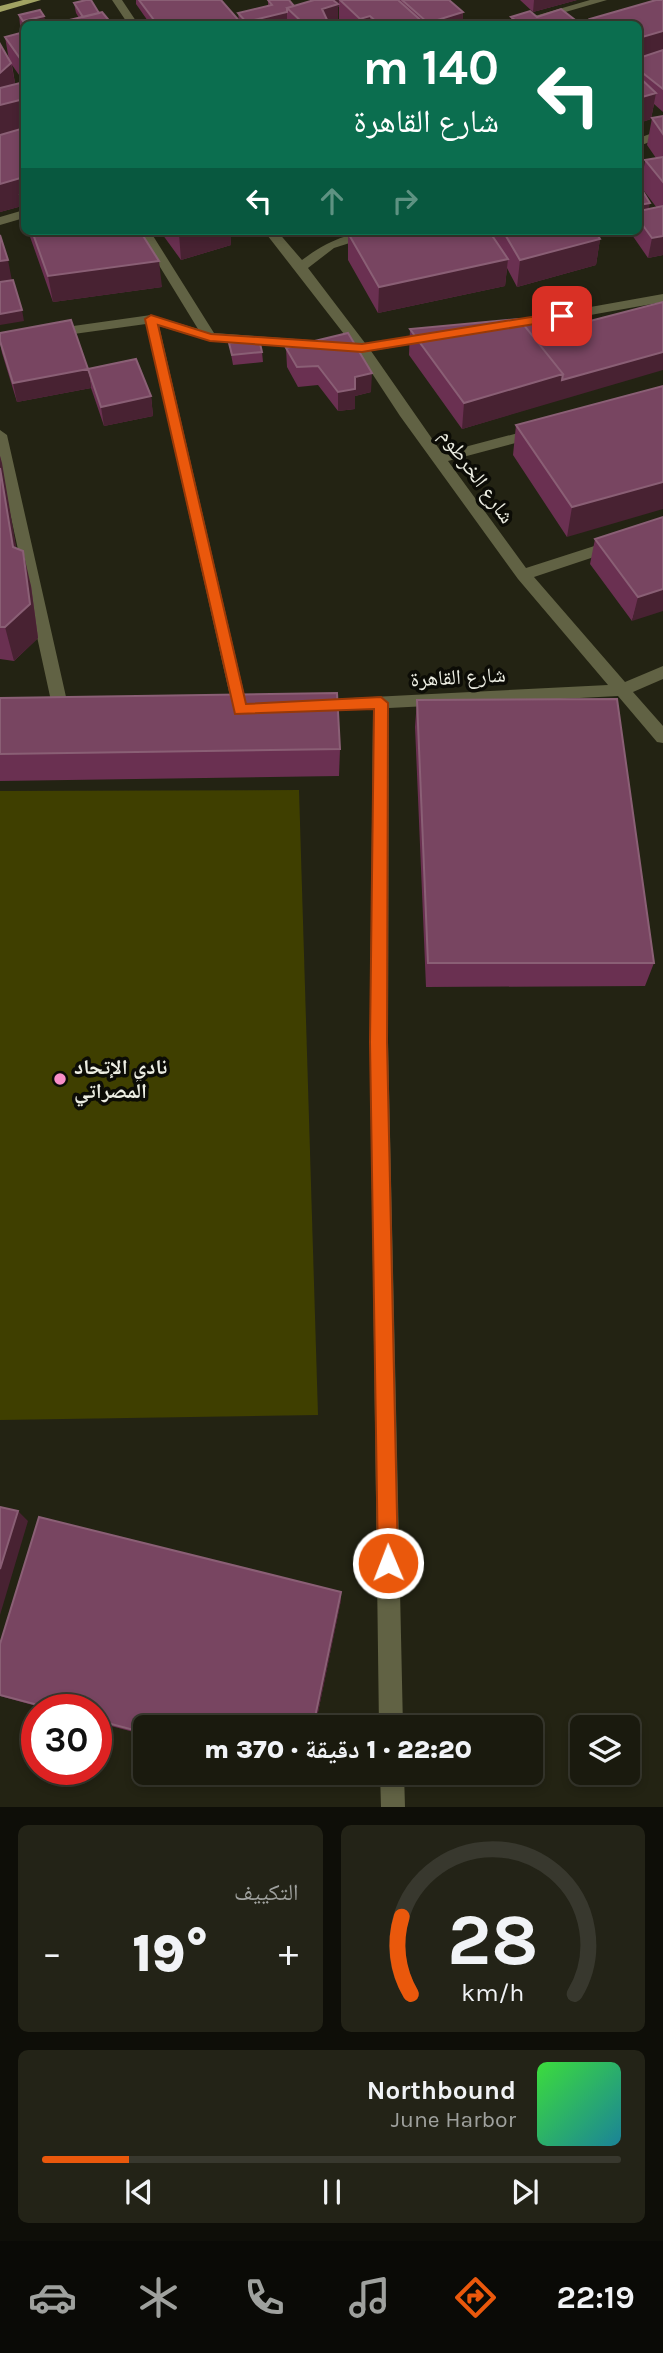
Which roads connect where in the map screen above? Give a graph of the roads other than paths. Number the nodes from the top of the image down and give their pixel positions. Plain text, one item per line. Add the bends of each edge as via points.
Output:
1 (36, 0) edge
2 (117, 0) edge
3 (602, 0) edge
4 (0, 9) edge
5 (131, 21) edge
6 (524, 21) edge
7 (663, 133) edge
8 (642, 141) edge
9 (21, 215) edge
10 (0, 221) edge
11 (146, 235) edge
12 (273, 235) edge
13 (367, 235) edge
14 (301, 267) junction
15 (663, 298) edge
16 (151, 319) junction
17 (484, 330) edge
18 (41, 335) edge
19 (444, 336) edge
20 (210, 338) junction
21 (362, 348) junction
22 (557, 428) edge
23 (0, 435) edge
24 (438, 458) junction
25 (625, 541) edge
26 (523, 575) junction
27 (663, 672) edge
28 (622, 690) junction
29 (381, 703) junction
30 (291, 708) edge
31 (61, 710) edge
32 (240, 710) edge
33 (663, 737) edge
34 (391, 1715) edge
35 (392, 1785) edge
36 (393, 1807) edge

1 - 4 main road
2 - 5 street
3 - 6 street
7 - 8 street
9 - 10 street
11 - 20 street
12 - 14 street, شارع الخرطوم
13 - 14 street via 330,246
14 - 21 street, شارع الخرطوم
15 - 17 street
16 - 18 street
16 - 20 street
16 - 32 street
19 - 21 street
20 - 21 street
21 - 24 street, شارع الخرطوم
22 - 24 street
23 - 31 street
24 - 26 street, شارع الخرطوم
25 - 26 street
26 - 28 street, شارع الخرطوم
27 - 28 street, شارع القاهرة
28 - 29 street, شارع القاهرة
28 - 33 street, شارع الخرطوم
29 - 30 street, شارع القاهرة
29 - 34 street via 379,1042
35 - 36 street

